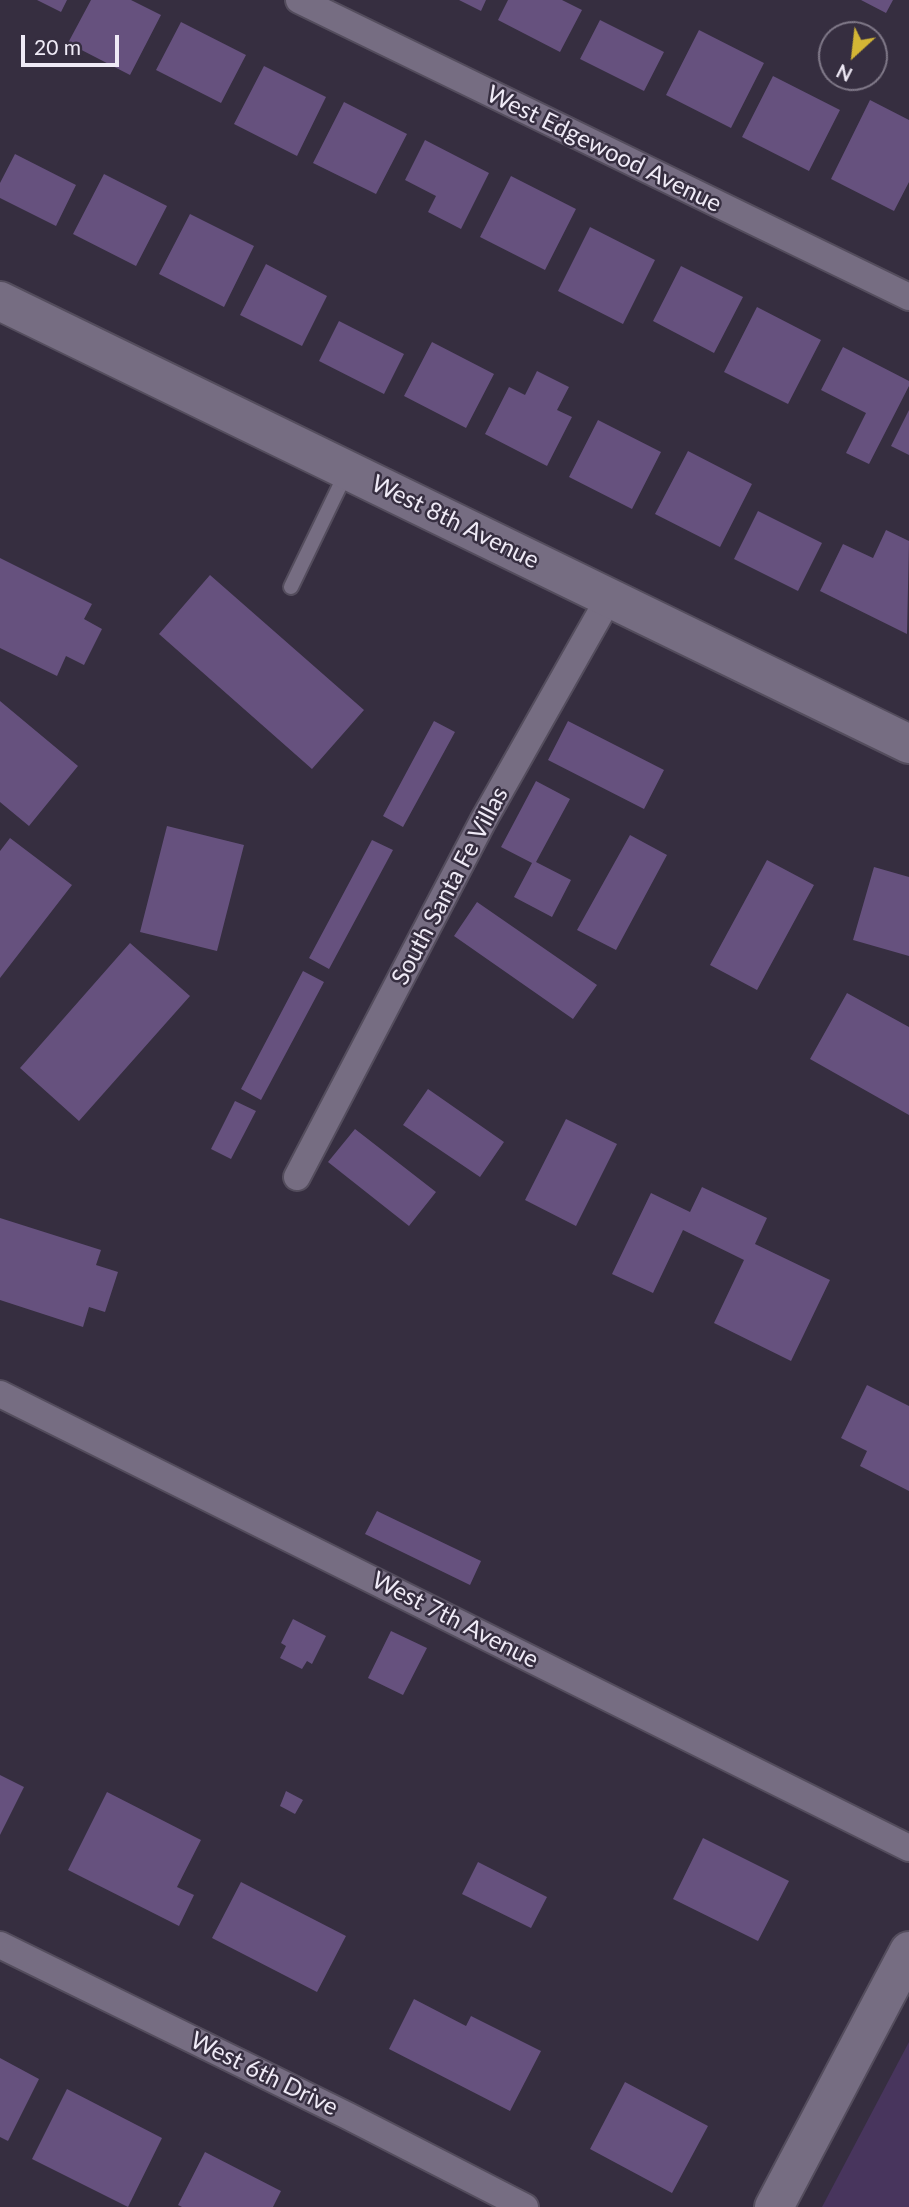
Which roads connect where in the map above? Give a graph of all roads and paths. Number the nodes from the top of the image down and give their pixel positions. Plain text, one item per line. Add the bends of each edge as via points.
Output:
1 (299, 0) edge
2 (909, 297) edge
3 (0, 301) edge
4 (348, 470) junction
5 (291, 587) dead end
6 (609, 598) junction
7 (909, 744) edge
8 (297, 1177) dead end
9 (0, 1394) edge
10 (909, 1848) edge
11 (0, 1945) edge
12 (909, 1951) edge
13 (525, 2207) edge
14 (774, 2207) edge

1 - 2 street, West Edgewood Avenue
3 - 4 street, West 8th Avenue
4 - 5 lane
4 - 6 street, West 8th Avenue
6 - 7 street, West 8th Avenue
6 - 8 street, South Santa Fe Villas via 483,821
9 - 10 street, West 7th Avenue
11 - 13 street, West 6th Drive
12 - 14 street

